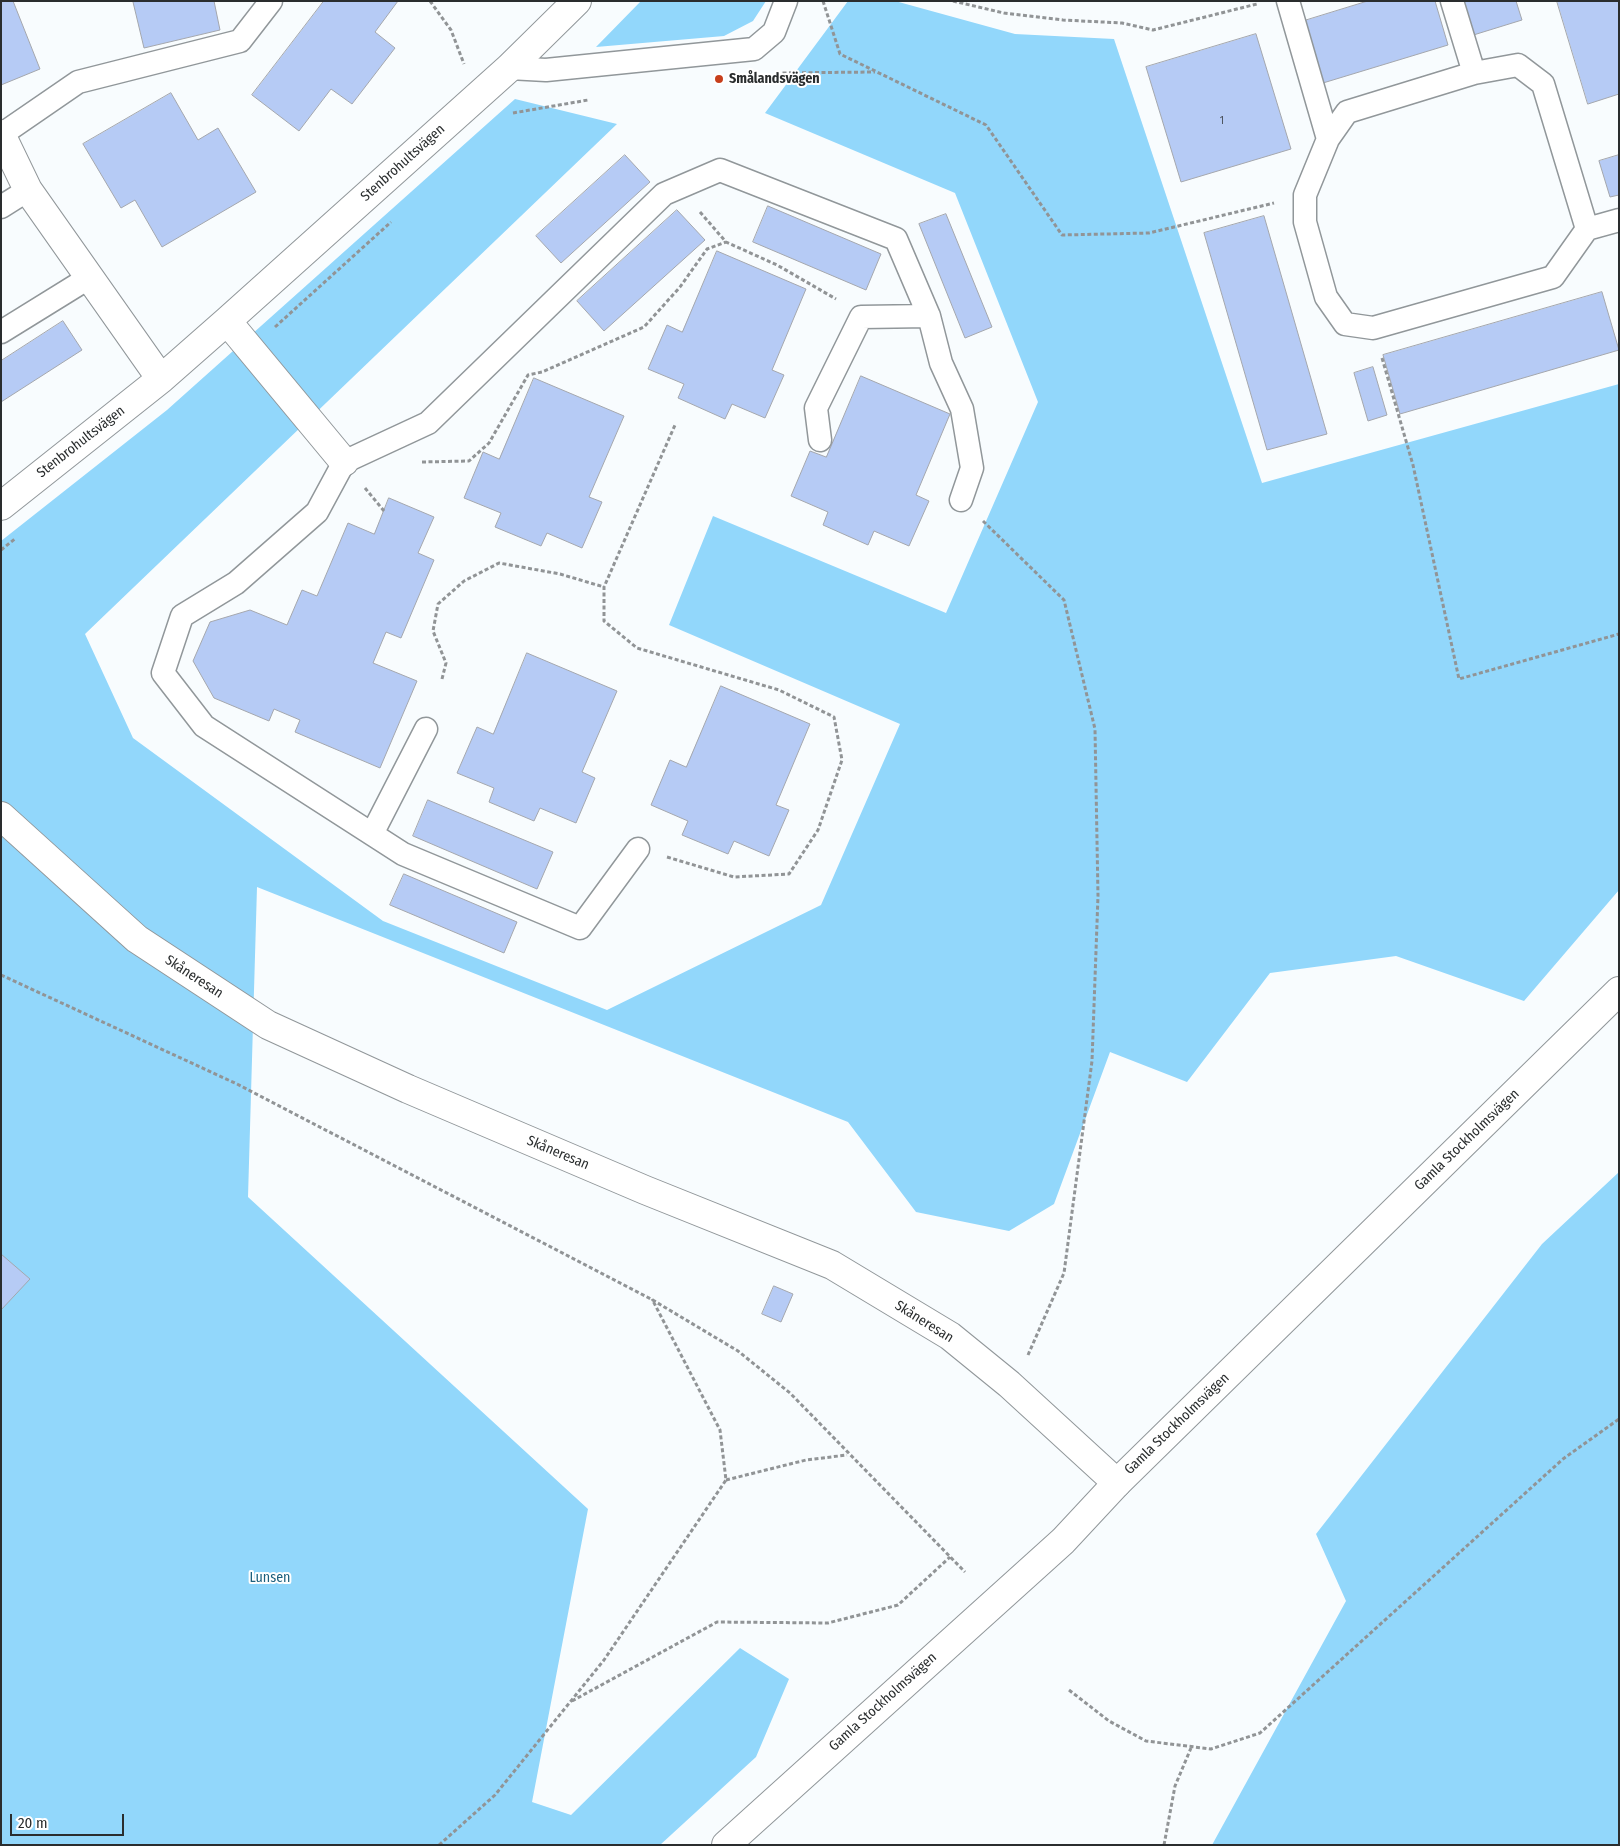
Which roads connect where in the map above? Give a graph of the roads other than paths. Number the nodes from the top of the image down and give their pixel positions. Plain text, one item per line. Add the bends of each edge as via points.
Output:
1 (271, 1) edge
2 (577, 1) edge
3 (786, 1) edge
4 (1288, 1) edge
5 (1452, 1) edge
6 (509, 68) junction
7 (1474, 73) junction
8 (1, 135) edge
9 (1328, 138) junction
10 (28, 190) junction
11 (1, 207) edge
12 (1619, 220) edge
13 (1587, 229) junction
14 (90, 277) junction
15 (929, 316) junction
16 (227, 321) junction
17 (1, 332) edge
18 (161, 379) junction
19 (820, 440) dead end
20 (344, 462) junction
21 (961, 500) road end
22 (1, 506) edge
23 (426, 729) dead end
24 (1, 816) edge
25 (372, 834) junction
26 (638, 849) road end
27 (1619, 991) edge
28 (1117, 1483) junction
29 (726, 1845) edge

1 - 8 lane via 240,41 78,82
2 - 6 street, Stenbrohultsvägen
3 - 6 lane via 774,32 754,49 546,70
4 - 9 lane
5 - 7 lane
6 - 16 street, Stenbrohultsvägen
7 - 9 lane via 1347,112
7 - 13 lane via 1518,65 1543,84
8 - 10 street
9 - 13 lane via 1305,195 1305,222 1326,297 1346,324 1373,328 1553,277
10 - 11 lane
10 - 14 street
12 - 13 lane
14 - 17 lane
14 - 18 street
15 - 19 lane via 861,317 816,408
15 - 20 lane via 896,239 720,170 664,194 428,423
15 - 21 lane via 941,363 962,409 972,468
16 - 18 street, Stenbrohultsvägen
16 - 20 street
18 - 22 street, Stenbrohultsvägen
20 - 25 lane via 317,512 236,583 182,616 163,673 204,726
23 - 25 lane
24 - 28 street, Skåneresan via 137,939 268,1025 608,1175 832,1265 950,1336 1009,1384
25 - 26 lane via 403,854 580,928
27 - 28 street, Gamla Stockholmsvägen
28 - 29 street, Gamla Stockholmsvägen via 1063,1541

